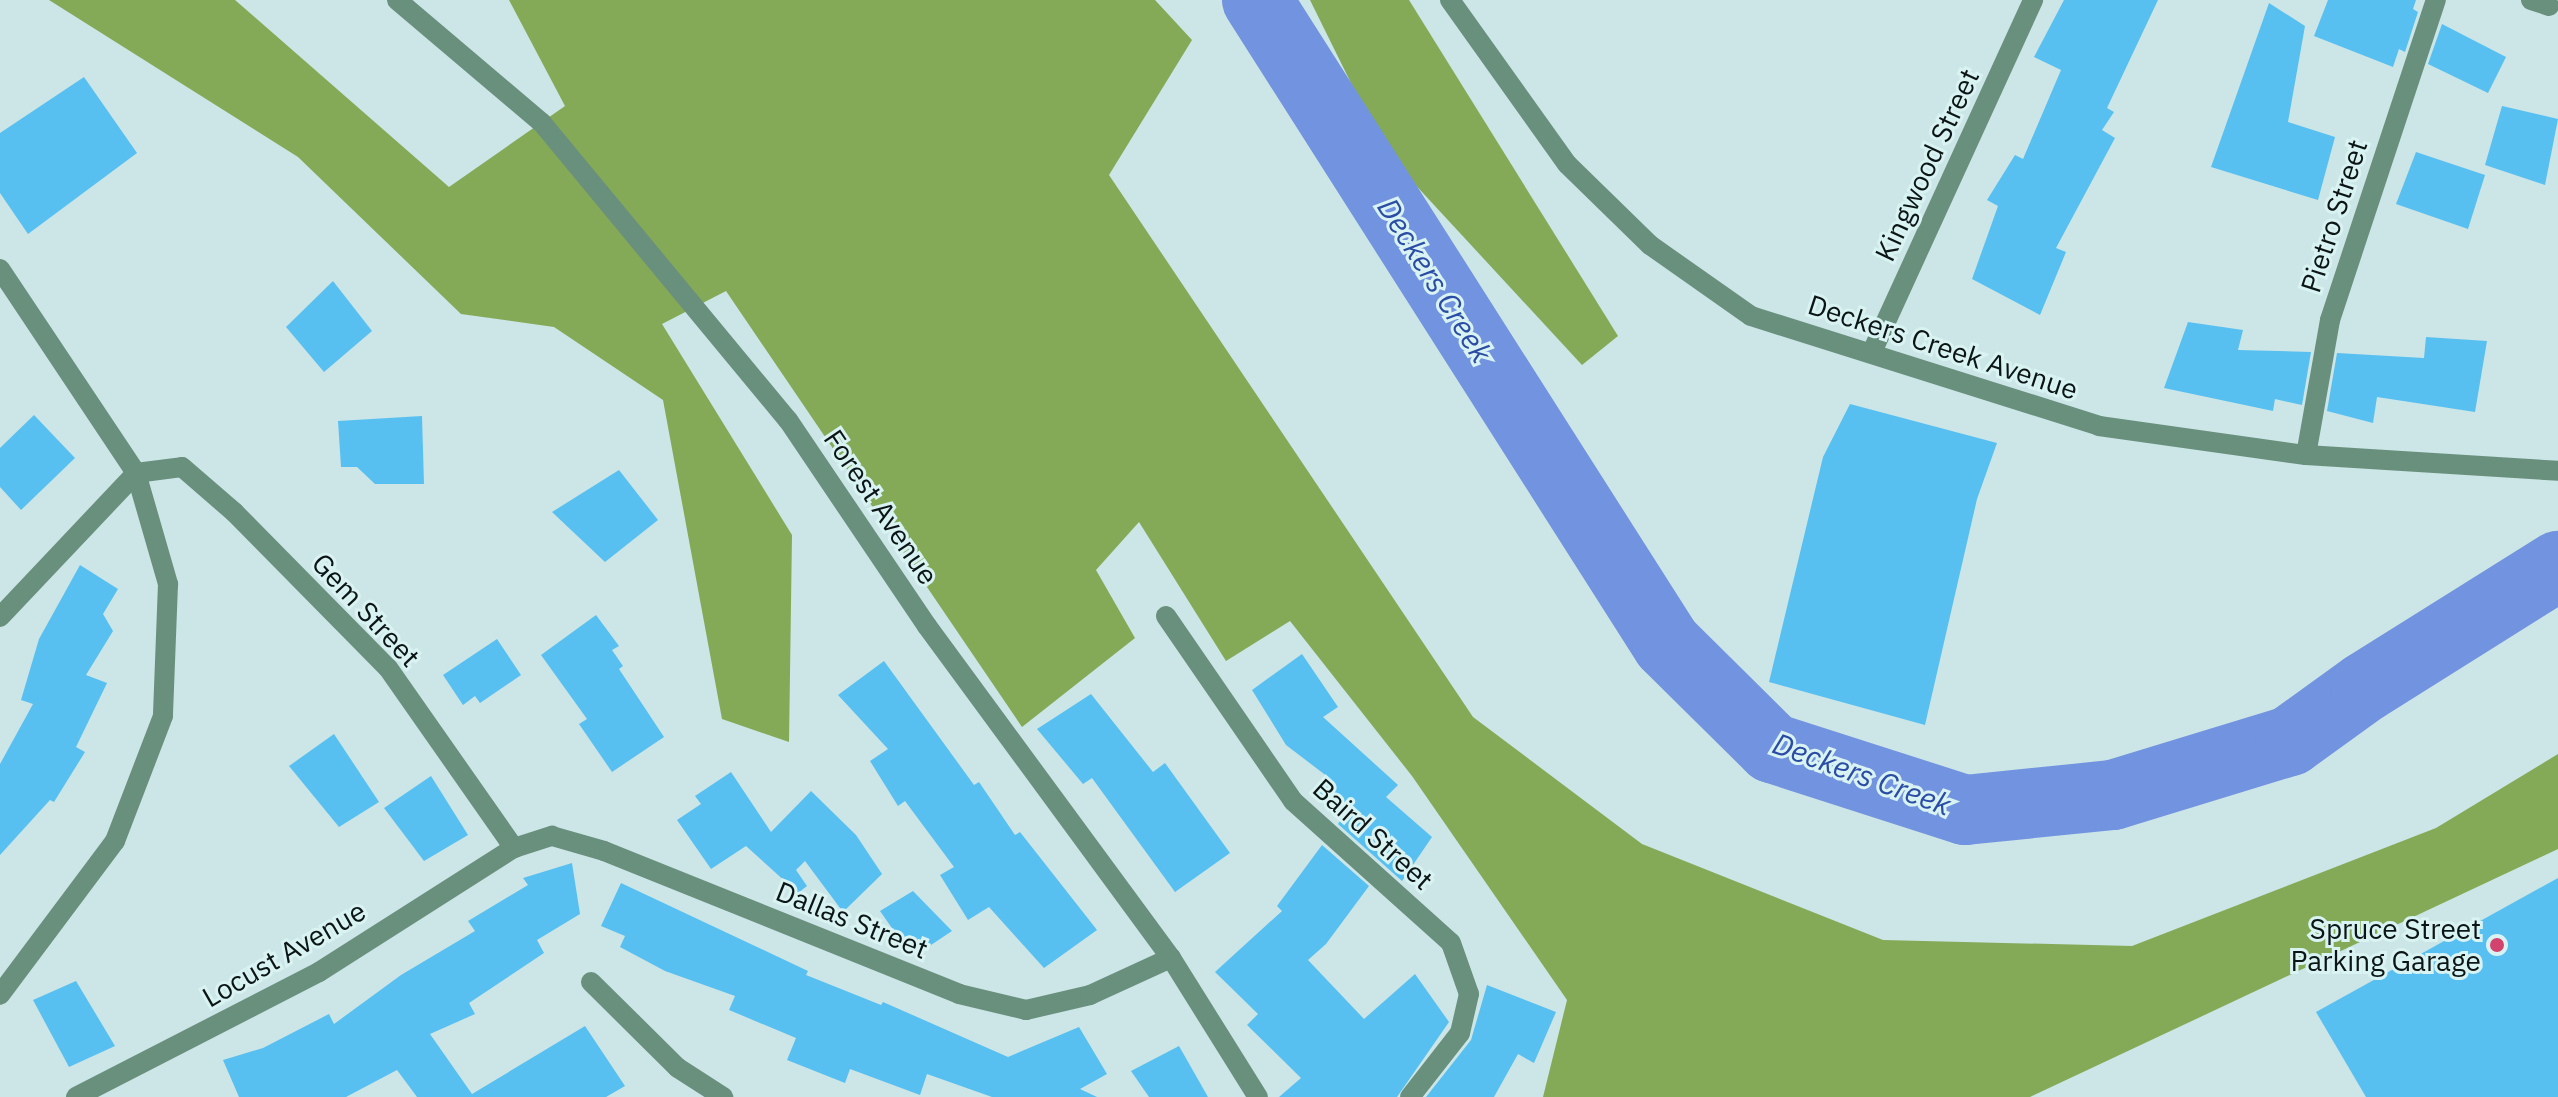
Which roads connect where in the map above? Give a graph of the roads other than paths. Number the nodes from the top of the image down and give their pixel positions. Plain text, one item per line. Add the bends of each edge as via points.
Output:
1 (397, 0) edge
2 (1450, 0) edge
3 (2033, 0) edge
4 (2436, 0) edge
5 (0, 269) edge
6 (1872, 352) junction
7 (2306, 455) junction
8 (2558, 471) edge
9 (136, 473) junction
10 (1166, 616) dead end
11 (0, 617) edge
12 (514, 848) junction
13 (1171, 958) junction
14 (591, 982) dead end
15 (0, 995) edge
16 (76, 1097) edge
17 (723, 1097) edge
18 (1258, 1097) edge
19 (1410, 1097) edge

1 - 13 street, Forest Avenue via 542,123 788,420 927,626
2 - 6 street, Deckers Creek Avenue via 1567,164 1650,245 1751,316
3 - 6 street, Kingwood Street
4 - 7 street, Pietro Street via 2330,320
5 - 9 street
6 - 7 street, Deckers Creek Avenue via 2099,426
7 - 8 street, Deckers Creek Avenue
9 - 11 street
9 - 12 street, Gem Street via 182,467 234,512 388,668
9 - 15 street via 168,584 163,716 115,841
10 - 19 street, Baird Street via 1293,801 1451,943 1469,994 1460,1033
12 - 13 street, Dallas Street via 552,836 604,851 959,994 1026,1010 1090,995
12 - 16 street, Locust Avenue via 319,972
13 - 18 street, Forest Avenue
14 - 17 street via 678,1068

